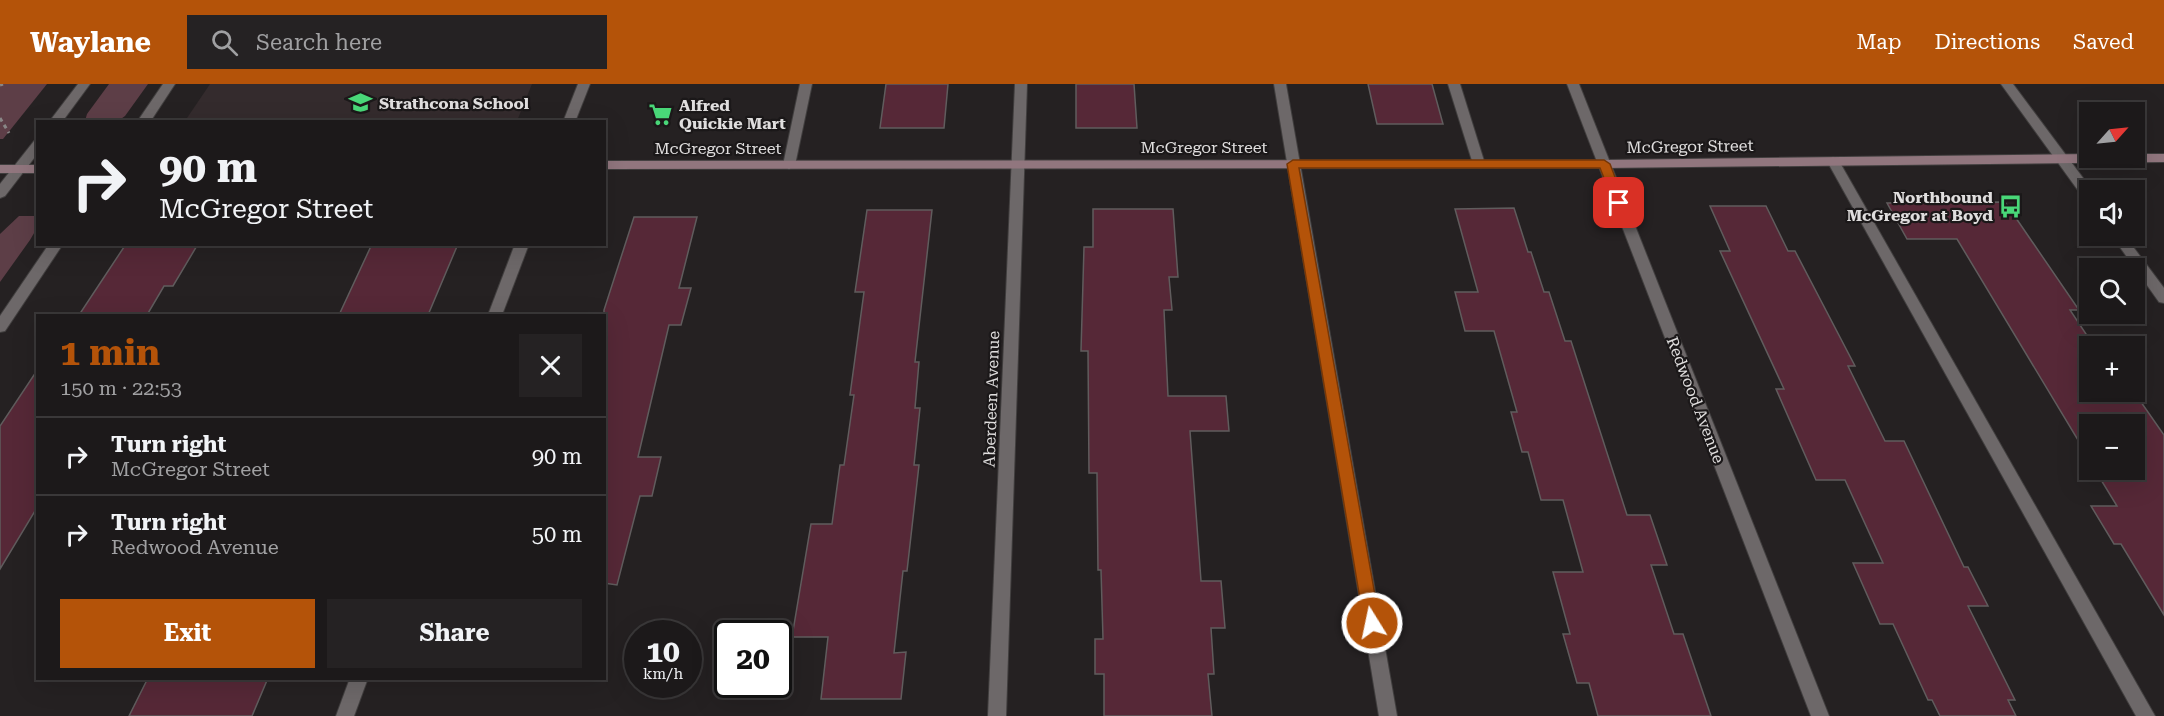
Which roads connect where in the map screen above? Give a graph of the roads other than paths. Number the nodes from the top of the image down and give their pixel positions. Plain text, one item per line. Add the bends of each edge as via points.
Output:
1 (84, 84) edge
2 (169, 84) edge
3 (584, 84) edge
4 (806, 84) edge
5 (1021, 84) edge
6 (1280, 84) edge
7 (1454, 84) edge
8 (1573, 84) edge
9 (2007, 84) edge
10 (57, 120) edge
11 (144, 120) edge
12 (571, 120) edge
13 (36, 147) edge
14 (2164, 158) edge
15 (2062, 159) junction
16 (1833, 161) junction
17 (1018, 164) junction
18 (1293, 164) junction
19 (1479, 164) junction
20 (1604, 164) junction
21 (606, 165) edge
22 (789, 165) junction
23 (0, 169) edge
24 (19, 169) junction
25 (36, 169) edge
26 (2079, 181) edge
27 (0, 193) edge
28 (56, 246) edge
29 (521, 246) edge
30 (2125, 246) edge
31 (2164, 298) edge
32 (495, 314) edge
33 (0, 327) edge
34 (358, 680) edge
35 (345, 716) edge
36 (997, 716) edge
37 (1388, 716) edge
38 (1820, 716) edge
39 (2146, 716) edge

1 - 10 street
2 - 11 street
3 - 12 street
4 - 22 street
5 - 17 street, Aberdeen Avenue
6 - 18 street
7 - 19 street
8 - 20 street, Redwood Avenue
9 - 15 street
13 - 24 street
14 - 15 main road, McGregor Street
15 - 16 main road, McGregor Street
15 - 26 street
16 - 20 main road, McGregor Street
16 - 39 street
17 - 18 main road, McGregor Street
17 - 22 main road, McGregor Street
17 - 36 street, Aberdeen Avenue
18 - 19 main road, McGregor Street
18 - 37 street
19 - 20 main road, McGregor Street
20 - 38 street, Redwood Avenue
21 - 22 main road, McGregor Street
23 - 24 main road
24 - 25 main road
24 - 27 street
28 - 33 street
29 - 32 street
30 - 31 street
34 - 35 street

